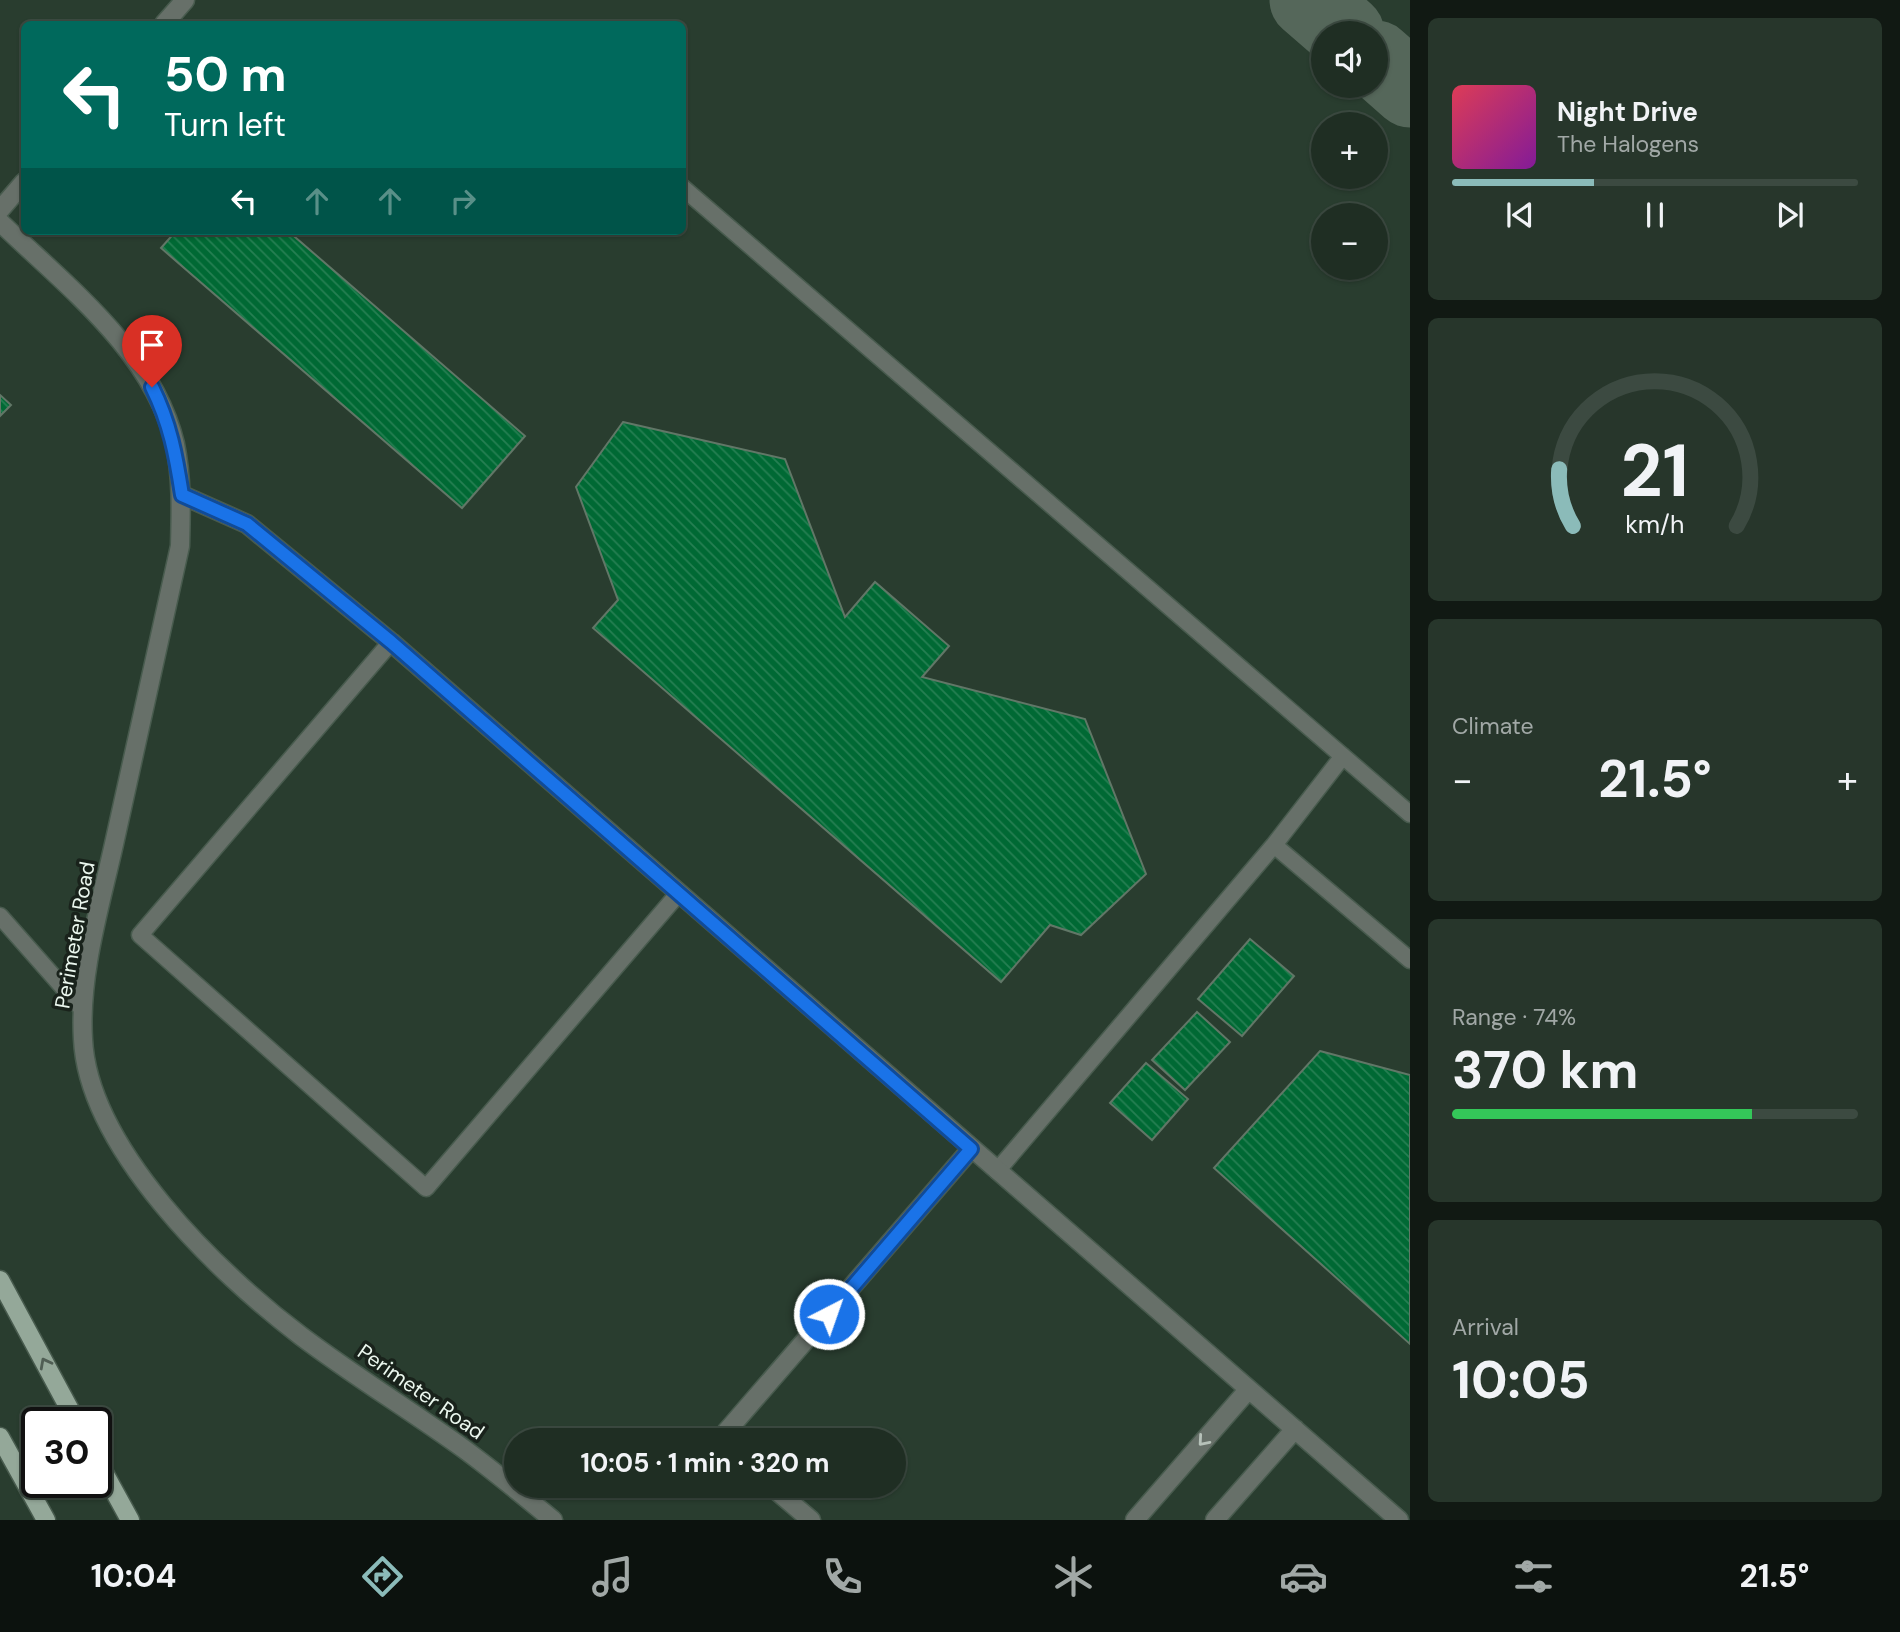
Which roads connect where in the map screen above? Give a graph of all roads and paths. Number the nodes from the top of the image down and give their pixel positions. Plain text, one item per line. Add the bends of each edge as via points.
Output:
1 (185, 0) edge
2 (167, 21) edge
3 (21, 186) edge
4 (686, 190) edge
5 (0, 210) edge
6 (0, 222) edge
7 (182, 495) junction
8 (391, 642) junction
9 (1343, 756) junction
10 (1410, 814) edge
11 (1274, 845) junction
12 (678, 894) junction
13 (0, 916) edge
14 (1410, 960) edge
15 (83, 1010) junction
16 (971, 1149) junction
17 (996, 1171) junction
18 (0, 1280) edge
19 (1248, 1390) junction
20 (68, 1407) edge
21 (729, 1428) edge
22 (1295, 1430) junction
23 (0, 1437) edge
24 (112, 1487) edge
25 (785, 1498) edge
26 (47, 1520) edge
27 (130, 1520) edge
28 (553, 1520) edge
29 (811, 1520) edge
30 (1135, 1520) edge
31 (1215, 1520) edge
32 (1399, 1520) edge

1 - 2 street
3 - 5 street
4 - 9 lane
6 - 7 street, Perimeter Road via 93,312 152,387 175,444
7 - 8 street via 247,524
7 - 15 street, Perimeter Road via 180,545 101,904
8 - 12 street
8 - 12 lane via 140,935 426,1188
9 - 10 lane
9 - 11 lane
11 - 14 lane
11 - 17 lane
12 - 16 street
13 - 15 lane
15 - 28 street, Perimeter Road via 83,1041 92,1080 114,1134 145,1183 191,1237 299,1335 465,1450
16 - 17 street
16 - 21 street
17 - 19 street
20 -> 18 main road
19 - 22 street
19 -> 30 street
22 - 31 street
22 - 32 street
23 - 26 main road
24 - 27 main road
25 - 29 street

